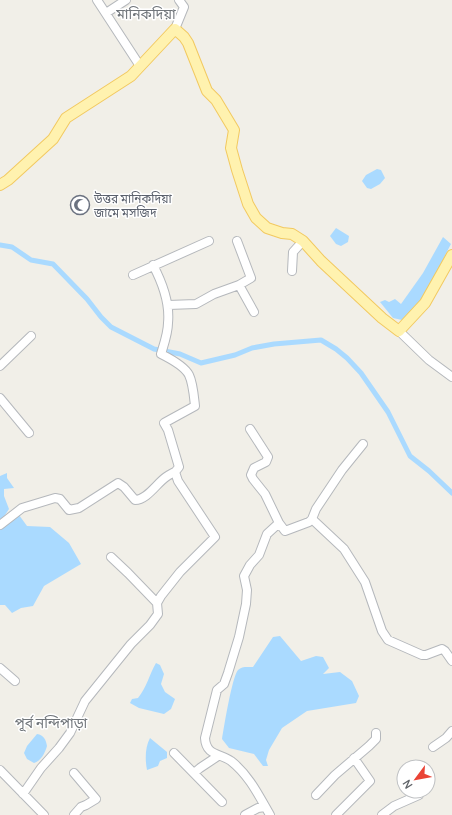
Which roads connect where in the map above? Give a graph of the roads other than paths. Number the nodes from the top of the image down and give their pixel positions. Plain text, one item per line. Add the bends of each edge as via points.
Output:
1 (97, 0) edge
2 (126, 0) edge
3 (179, 0) edge
4 (106, 13) junction
5 (175, 29) junction
6 (140, 66) junction
7 (0, 185) edge
8 (209, 241) dead end
9 (237, 241) dead end
10 (303, 241) junction
11 (452, 255) edge
12 (153, 265) junction
13 (292, 271) dead end
14 (133, 274) dead end
15 (239, 285) junction
16 (168, 305) junction
17 (254, 312) dead end
18 (399, 331) junction
19 (31, 336) dead end
20 (0, 366) edge
21 (452, 377) edge
22 (0, 398) edge
23 (250, 429) dead end
24 (29, 433) dead end
25 (363, 444) dead end
26 (175, 472) junction
27 (312, 518) junction
28 (279, 523) junction
29 (0, 525) edge
30 (110, 557) dead end
31 (157, 603) junction
32 (452, 661) edge
33 (0, 668) edge
34 (15, 681) dead end
35 (452, 731) edge
36 (376, 733) dead end
37 (433, 747) dead end
38 (174, 753) dead end
39 (218, 756) junction
40 (354, 758) junction
41 (0, 770) edge
42 (74, 773) dead end
43 (194, 773) junction
44 (23, 794) junction
45 (316, 795) dead end
46 (409, 799) edge
47 (222, 802) dead end
48 (265, 806) junction
49 (44, 815) edge
50 (74, 815) edge
51 (245, 815) edge
52 (270, 815) edge
53 (336, 815) edge
54 (382, 815) edge

1 - 4 street
2 - 4 street
3 - 5 street via 184,7
4 - 6 street
5 - 6 main road
5 - 10 main road via 188,43 207,91 216,100 234,130 231,148 248,204 256,218 267,228 282,234 292,234
6 - 7 main road via 131,76 66,118 53,139
8 - 12 street
9 - 15 street via 251,278
10 - 13 street via 293,252
10 - 18 main road via 321,262
11 - 18 main road via 425,303
12 - 14 street
12 - 16 street
15 - 16 street via 196,304
15 - 17 street
16 - 26 street via 168,323 162,354 179,364 189,374 195,406 164,423 179,467
18 - 21 street via 429,360
19 - 20 street
22 - 24 street
23 - 28 street via 268,457 266,462 254,468 251,475 265,494
25 - 27 street via 342,470
26 - 29 street via 139,500 135,500 118,483 79,508 69,510 62,500 55,498 22,508
26 - 31 street via 178,481 215,537 180,572
27 - 28 street via 309,522 288,531
27 - 32 street via 344,549 365,582 382,631 388,640 422,655 442,649
28 - 39 street via 267,534 259,555 244,576 246,604 239,637 224,684 217,690 206,738 208,749
30 - 31 street
31 - 44 street via 158,614 85,701 70,733
33 - 34 street
35 - 37 street
36 - 40 street via 376,739
38 - 43 street
39 - 43 street
39 - 48 street via 230,761 247,777
40 - 45 street
40 - 53 street via 370,781
41 - 44 street
42 - 50 street via 96,798 81,807
43 - 47 street
44 - 49 street
46 - 54 street
48 - 51 street
48 - 52 street

